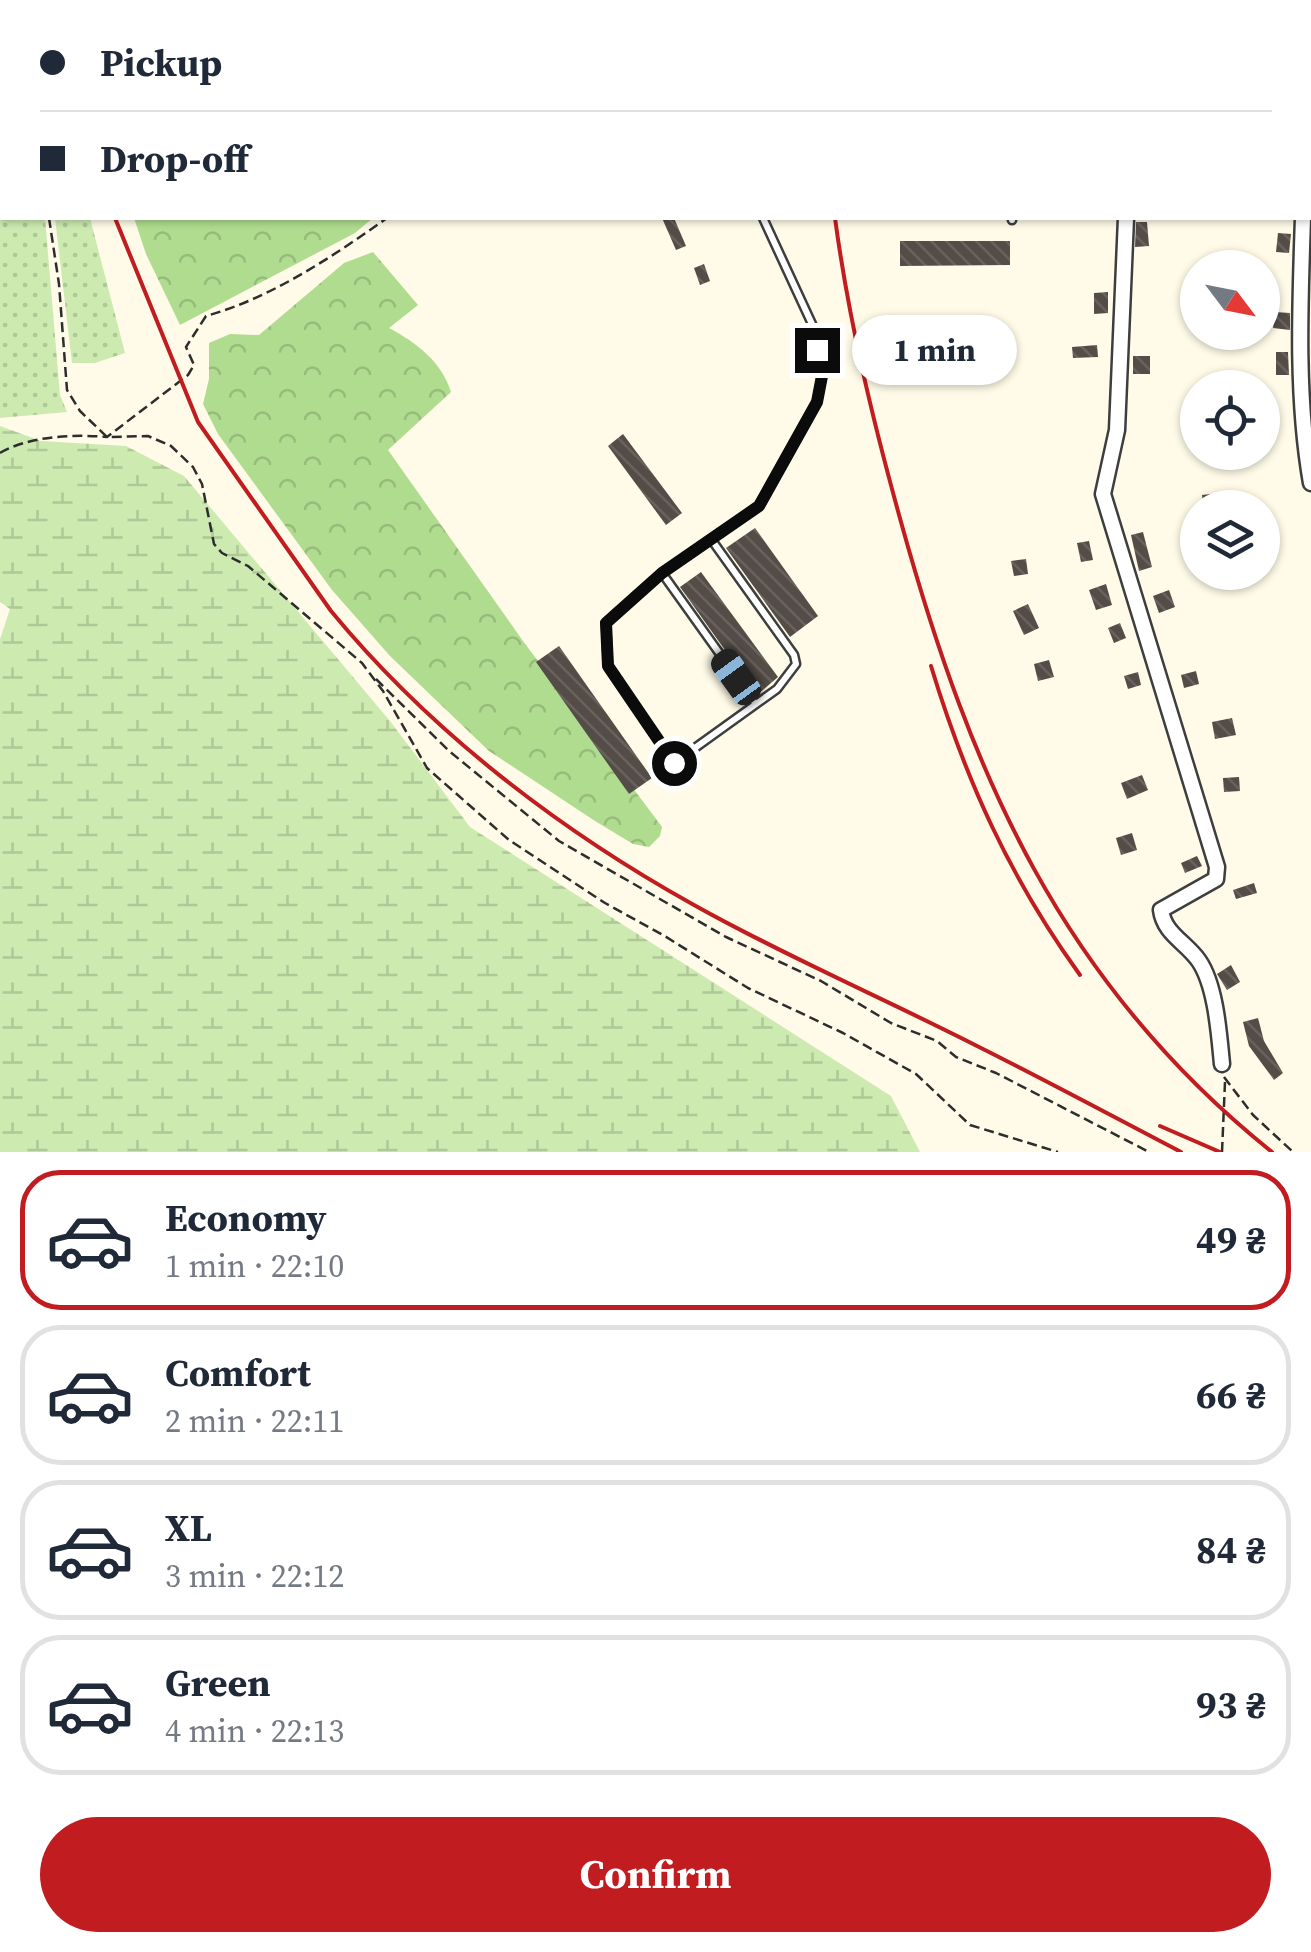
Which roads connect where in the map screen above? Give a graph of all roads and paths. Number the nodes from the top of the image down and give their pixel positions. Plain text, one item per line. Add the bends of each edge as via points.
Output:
1 (49, 220) edge
2 (384, 220) edge
3 (764, 220) edge
4 (1126, 220) edge
5 (1303, 220) edge
6 (1306, 295) edge
7 (107, 438) junction
8 (0, 453) edge
9 (1311, 483) edge
10 (711, 540) junction
11 (662, 573) junction
12 (363, 666) junction
13 (755, 703) junction
14 (1222, 1064) joint
15 (1225, 1081) junction
16 (1058, 1152) edge
17 (1149, 1152) edge
18 (1222, 1152) edge
19 (1294, 1152) edge

1 - 7 path via 68,390
2 - 7 path via 338,252 234,308 206,316 186,347 194,366 188,375
3 - 10 lane via 812,324 822,376 817,402 759,506
4 - 14 street via 1117,430 1103,494 1217,867 1216,879 1160,910 1162,924 1200,962 1217,1016
5 - 6 street
6 - 9 street
7 - 8 path via 84,435
7 - 12 path via 148,436 171,446 202,484 214,544
10 - 11 lane
10 - 13 lane via 794,655 791,674
11 - 13 lane
11 - 13 lane via 606,623 604,637 608,666 674,763
12 - 16 path via 427,768 509,840 748,988 916,1074 970,1125
12 - 17 path via 450,751 560,840 726,937
14 - 15 path
15 - 18 path
15 - 19 path via 1252,1116

